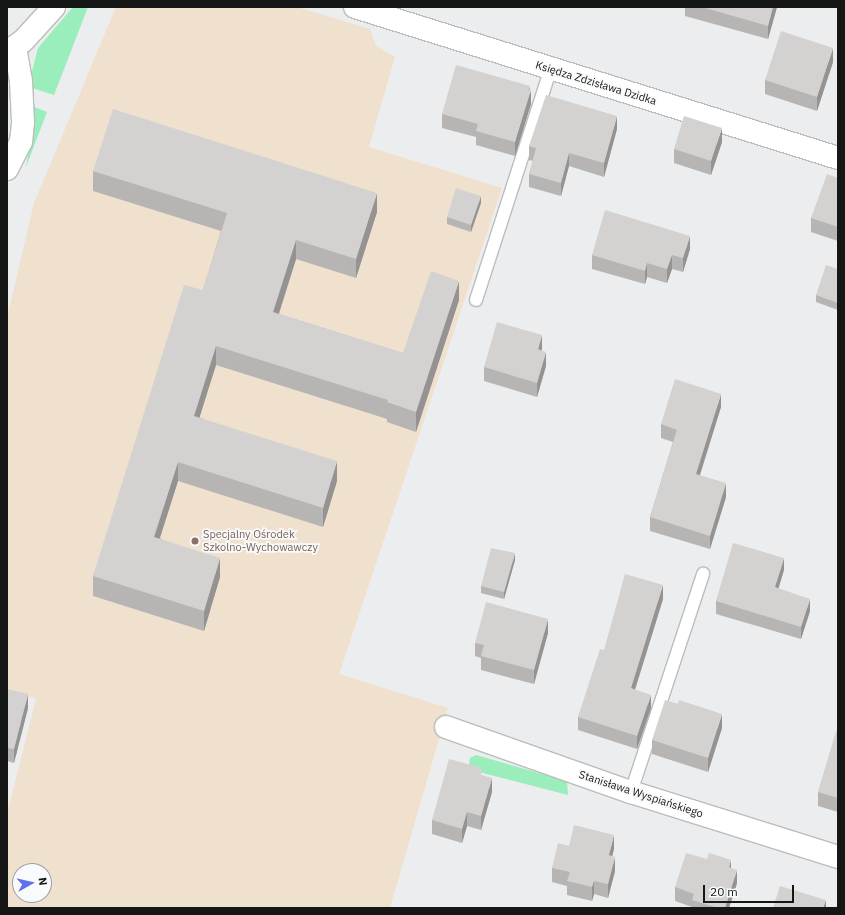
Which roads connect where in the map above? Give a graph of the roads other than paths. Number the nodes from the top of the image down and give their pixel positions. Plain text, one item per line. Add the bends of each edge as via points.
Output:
1 (54, 7) edge
2 (355, 7) edge
3 (11, 50) edge
4 (551, 68) junction
5 (838, 158) edge
6 (7, 169) edge
7 (476, 300) dead end
8 (703, 574) dead end
9 (446, 728) dead end
10 (631, 792) junction
11 (838, 857) edge

1 - 3 street
2 - 4 street, Księdza Zdzisława Dzidka
3 - 6 street via 22,81 23,122 21,142
4 - 5 street, Księdza Zdzisława Dzidka
4 - 7 lane
8 - 10 lane
9 - 10 street, Stanisława Wyspiańskiego
10 - 11 street, Stanisława Wyspiańskiego

